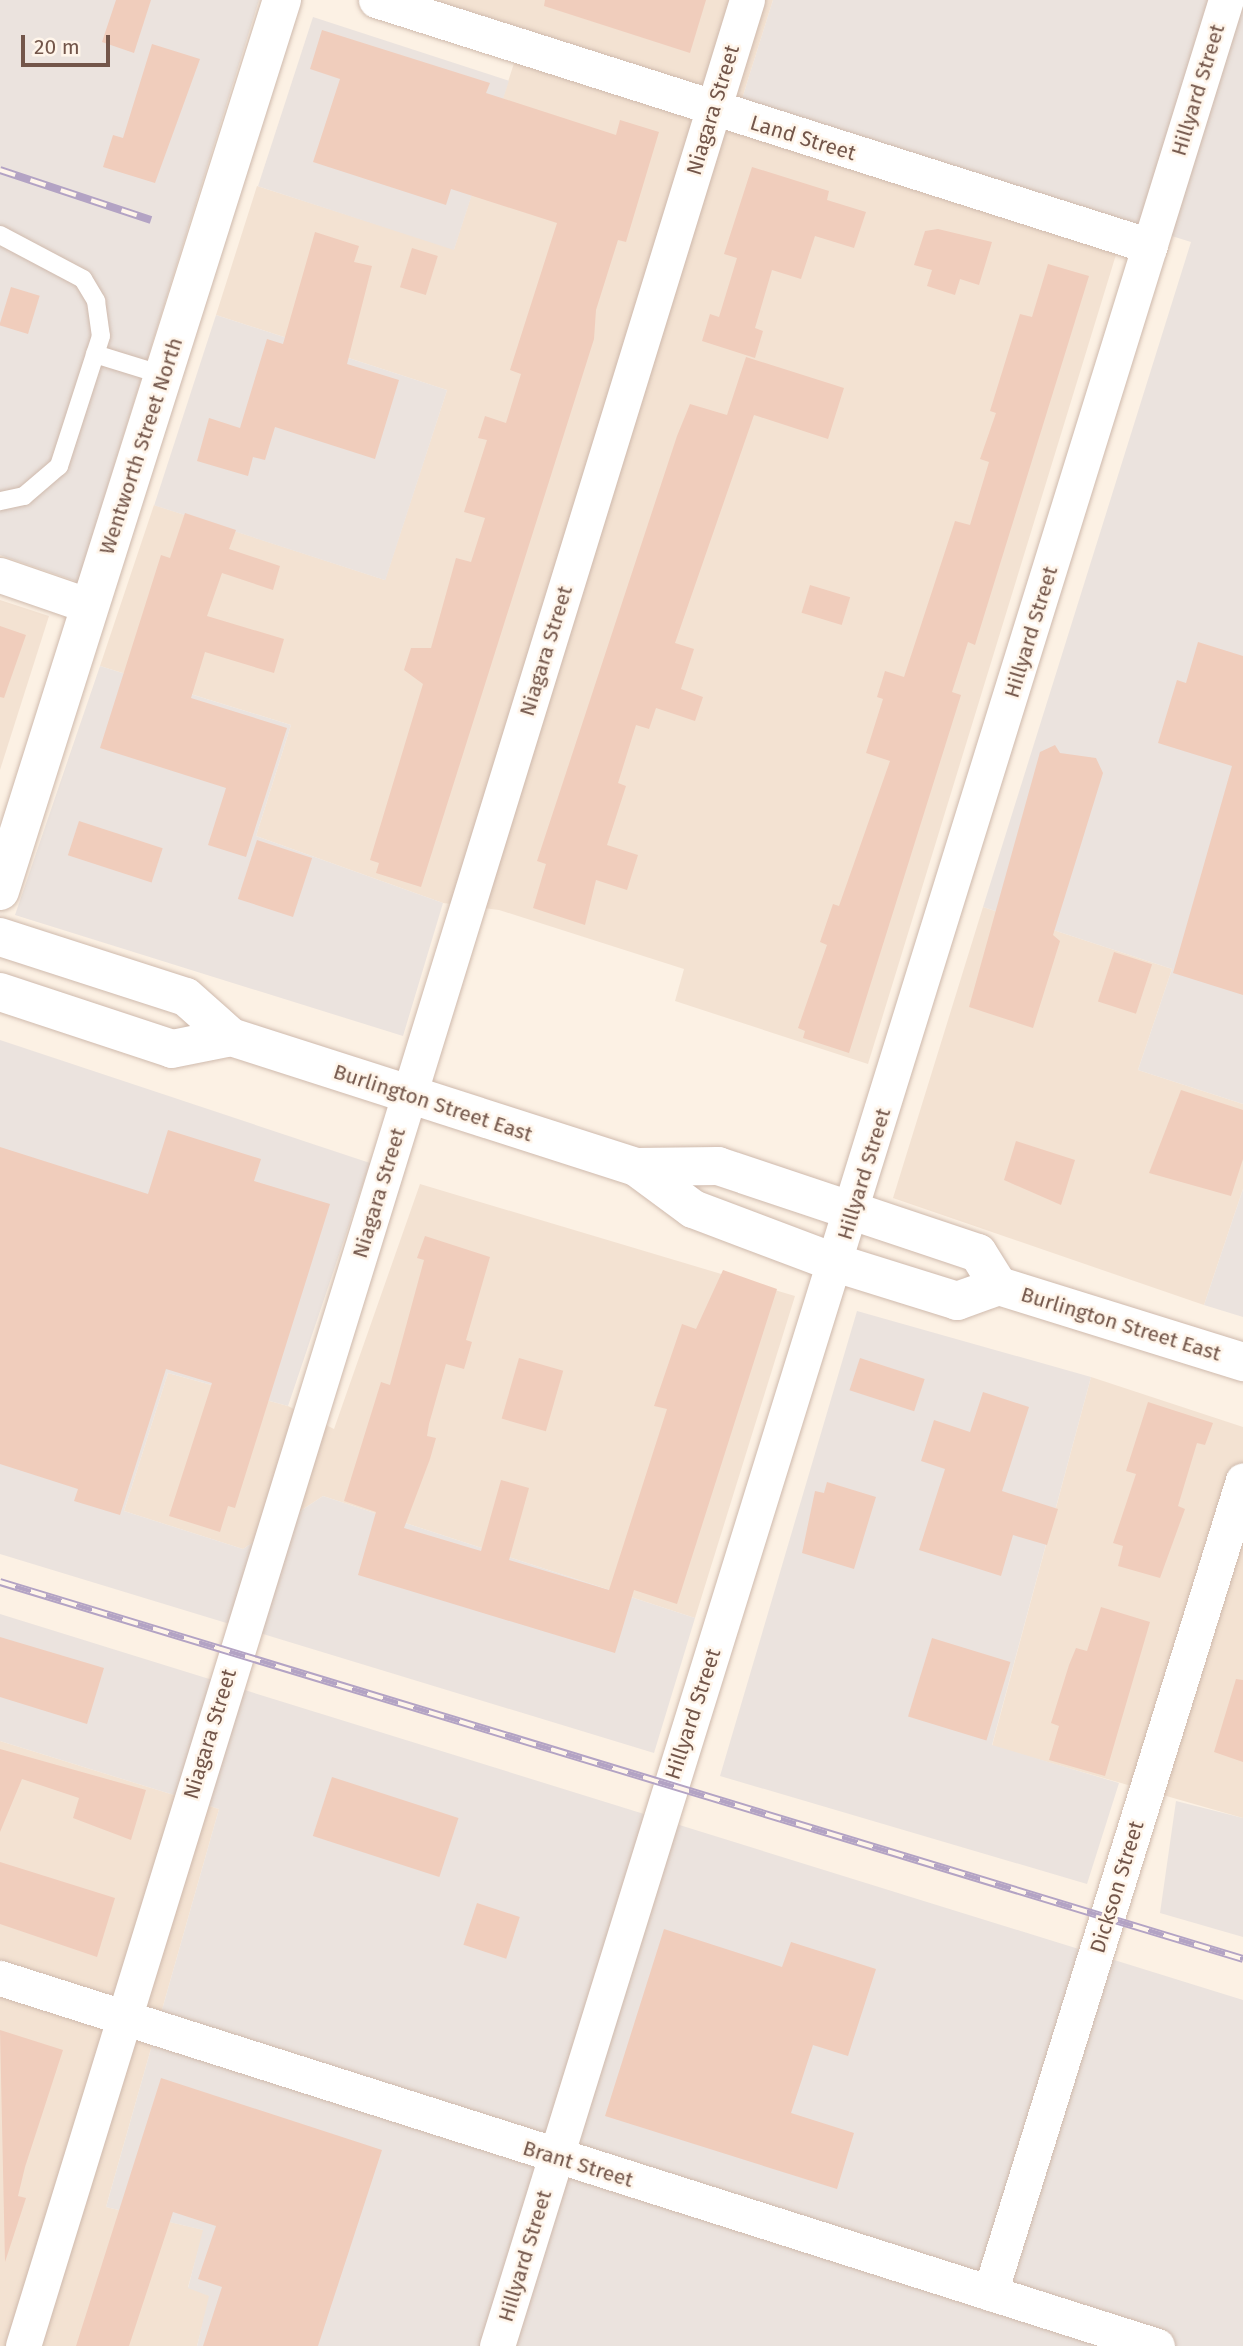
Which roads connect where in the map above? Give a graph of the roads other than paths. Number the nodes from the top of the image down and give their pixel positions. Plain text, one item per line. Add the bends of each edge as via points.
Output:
1 (282, 0) edge
2 (376, 0) edge
3 (747, 0) edge
4 (1226, 0) edge
5 (713, 110) junction
6 (0, 235) edge
7 (1150, 246) junction
8 (95, 354) junction
9 (163, 375) junction
10 (0, 501) edge
11 (0, 575) edge
12 (90, 606) junction
13 (0, 891) edge
14 (0, 937) edge
15 (0, 992) edge
16 (231, 1037) junction
17 (409, 1096) junction
18 (636, 1167) junction
19 (853, 1211) junction
20 (836, 1263) junction
21 (999, 1286) junction
22 (1243, 1362) edge
23 (1243, 1480) edge
24 (0, 1978) edge
25 (122, 2018) junction
26 (557, 2157) junction
27 (990, 2293) junction
28 (23, 2346) edge
29 (497, 2346) edge
30 (1157, 2346) edge

1 - 9 main road, Wentworth Street North
2 - 5 street, Land Street
3 - 5 street, Niagara Street
4 - 7 street, Hillyard Street
5 - 7 street, Land Street
5 - 17 street, Niagara Street
6 - 8 lane via 83,279 96,301 101,336
7 - 19 street, Hillyard Street
8 - 9 lane
8 - 10 lane via 59,466 24,496
9 - 12 main road, Wentworth Street North
11 - 12 street
12 - 13 main road, Wentworth Street North
14 - 16 main road, Burlington Street East via 186,997
15 - 16 main road, Burlington Street East via 172,1049
16 - 17 main road, Burlington Street East
17 - 18 main road, Burlington Street East
17 - 25 street, Niagara Street
18 - 19 main road, Burlington Street East via 718,1166
18 - 20 main road, Burlington Street East via 693,1209
19 - 20 street, Hillyard Street
19 - 21 main road, Burlington Street East via 978,1253
20 - 21 main road, Burlington Street East via 957,1301
20 - 26 street, Hillyard Street
21 - 22 main road, Burlington Street East
23 - 27 street, Dickson Street
24 - 25 street, Brant Street
25 - 26 street, Brant Street
25 - 28 street, Niagara Street
26 - 27 street, Brant Street
26 - 29 street, Hillyard Street
27 - 30 street, Brant Street

